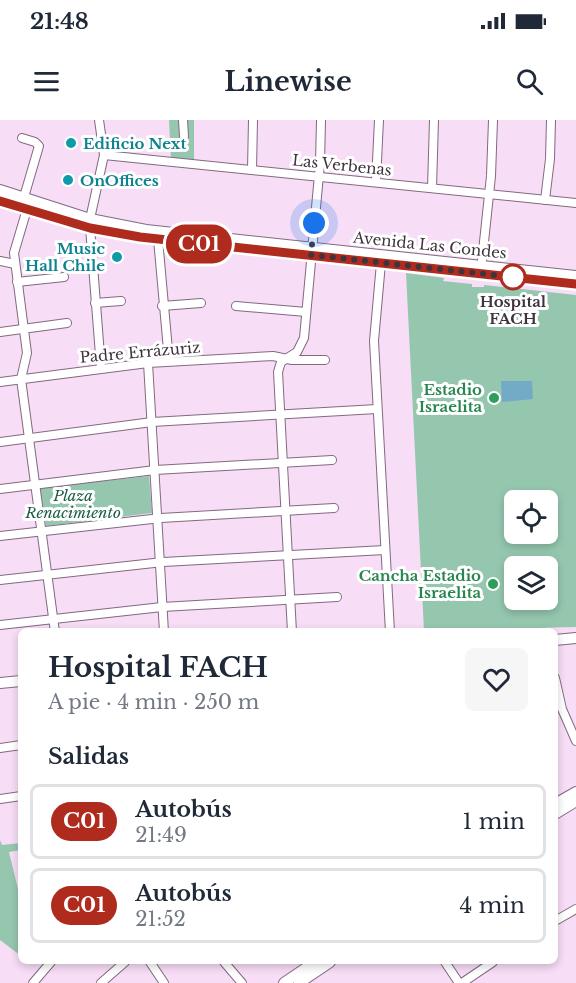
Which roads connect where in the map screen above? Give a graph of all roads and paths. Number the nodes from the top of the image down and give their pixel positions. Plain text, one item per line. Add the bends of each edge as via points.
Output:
1 (99, 120) edge
2 (183, 120) edge
3 (253, 120) edge
4 (321, 120) edge
5 (379, 120) edge
6 (434, 120) edge
7 (493, 120) edge
8 (551, 120) edge
9 (184, 136) dead end
10 (22, 138) dead end
11 (104, 155) junction
12 (252, 170) junction
13 (319, 177) junction
14 (376, 182) junction
15 (432, 188) junction
16 (0, 190) edge
17 (489, 194) junction
18 (24, 197) junction
19 (545, 200) junction
20 (0, 201) edge
21 (576, 203) edge
22 (27, 209) junction
23 (90, 223) junction
24 (158, 239) junction
25 (311, 252) junction
26 (0, 261) edge
27 (381, 263) junction
28 (15, 264) junction
29 (481, 270) junction
30 (576, 276) edge
31 (64, 277) dead end
32 (17, 282) junction
33 (576, 284) edge
34 (121, 301) dead end
35 (95, 303) junction
36 (201, 303) dead end
37 (162, 306) junction
38 (236, 306) dead end
39 (306, 312) junction
40 (67, 323) dead end
41 (24, 329) junction
42 (0, 332) edge
43 (283, 359) junction
44 (325, 360) dead end
45 (169, 362) junction
46 (148, 363) junction
47 (101, 368) junction
48 (21, 379) junction
49 (0, 382) edge
50 (377, 410) junction
51 (280, 414) junction
52 (152, 422) junction
53 (29, 438) junction
54 (0, 442) edge
55 (332, 460) dead end
56 (283, 463) junction
57 (154, 470) junction
58 (35, 484) junction
59 (0, 489) edge
60 (334, 508) dead end
61 (285, 511) junction
62 (157, 518) junction
63 (41, 530) junction
64 (0, 536) edge
65 (385, 550) junction
66 (288, 555) junction
67 (160, 562) junction
68 (47, 574) junction
69 (0, 580) edge
70 (337, 597) dead end
71 (290, 599) junction
72 (162, 607) junction
73 (53, 618) junction
74 (0, 625) edge
75 (54, 628) edge
76 (164, 628) edge
77 (292, 628) edge
78 (390, 628) edge
79 (576, 638) edge
80 (558, 640) edge
81 (18, 681) edge
82 (0, 683) edge
83 (559, 711) edge
84 (576, 741) edge
85 (18, 745) edge
86 (0, 748) edge
87 (576, 792) edge
88 (18, 796) edge
89 (0, 799) edge
90 (576, 801) edge
91 (558, 802) edge
92 (558, 812) edge
93 (576, 909) edge
94 (558, 919) edge
95 (49, 964) edge
96 (123, 964) edge
97 (151, 964) edge
98 (226, 964) edge
99 (312, 964) edge
100 (327, 964) edge
101 (447, 964) edge
102 (490, 964) edge
103 (33, 983) edge
104 (101, 983) edge
105 (164, 983) edge
106 (242, 983) edge
107 (284, 983) edge
108 (299, 983) edge
109 (461, 983) edge

1 - 11 street
2 - 9 street
3 - 12 street
4 - 13 street
5 - 14 street
6 - 15 street
7 - 17 street
8 - 19 street
10 - 18 street via 39,146
11 - 12 street, Las Verbenas
11 - 23 street
12 - 13 street, Las Verbenas
13 - 14 street, Las Verbenas
13 - 25 street
14 - 15 street, Las Verbenas
15 - 17 street, Las Verbenas
16 - 18 main road, Avenida Las Condes
17 - 19 street, Las Verbenas
17 - 29 street
18 - 23 main road, Avenida Las Condes
19 - 21 street, Las Verbenas
20 - 22 main road, Avenida Las Condes
22 - 23 main road, Avenida Las Condes
22 - 28 street via 14,253
23 - 24 main road, Avenida Las Condes
23 - 25 main road, Avenida Las Condes
23 - 35 street
24 - 25 main road, Avenida Las Condes
24 - 37 street
25 - 27 main road, Avenida Las Condes
25 - 29 main road, Avenida Las Condes
25 - 39 street
26 - 28 street
27 - 29 main road, Avenida Las Condes
27 - 50 street via 374,335
28 - 32 street
29 - 30 main road, Avenida Las Condes
29 - 33 main road, Avenida Las Condes
31 - 32 street
32 - 41 street
34 - 35 street
35 - 47 street
36 - 37 street
37 - 45 street
38 - 39 street
39 - 43 street via 302,346
40 - 41 street
41 - 42 street
41 - 48 street via 27,358
43 - 44 street, Padre Errázuriz
43 - 45 street, Padre Errázuriz via 273,356
43 - 51 street via 278,368
45 - 46 street, Padre Errázuriz
46 - 47 street, Padre Errázuriz
46 - 52 street
47 - 48 street, Padre Errázuriz
48 - 49 street, Padre Errázuriz
48 - 53 street
50 - 51 street
50 - 65 street
51 - 52 street
51 - 56 street
52 - 53 street
52 - 57 street
53 - 54 street
53 - 58 street
55 - 56 street
56 - 57 street
56 - 61 street
57 - 58 street
57 - 62 street
58 - 59 street
58 - 63 street
60 - 61 street
61 - 62 street
61 - 66 street
62 - 63 street
62 - 67 street
63 - 64 street
63 - 68 street
65 - 66 street
65 - 78 street
66 - 67 street
66 - 71 street
67 - 68 street
67 - 72 street
68 - 69 street
68 - 73 street
70 - 71 street
71 - 72 street
71 - 77 street
72 - 73 street
72 - 76 street
73 - 74 street
73 - 75 street
79 - 80 main road
81 - 82 main road
83 - 84 street
85 - 86 street
87 - 91 main road
88 - 89 street
90 - 92 main road
93 - 94 street
95 - 103 street
96 - 104 street
97 - 105 street
98 - 106 street
99 - 107 main road
100 - 108 main road
101 - 109 street
102 - 109 street

